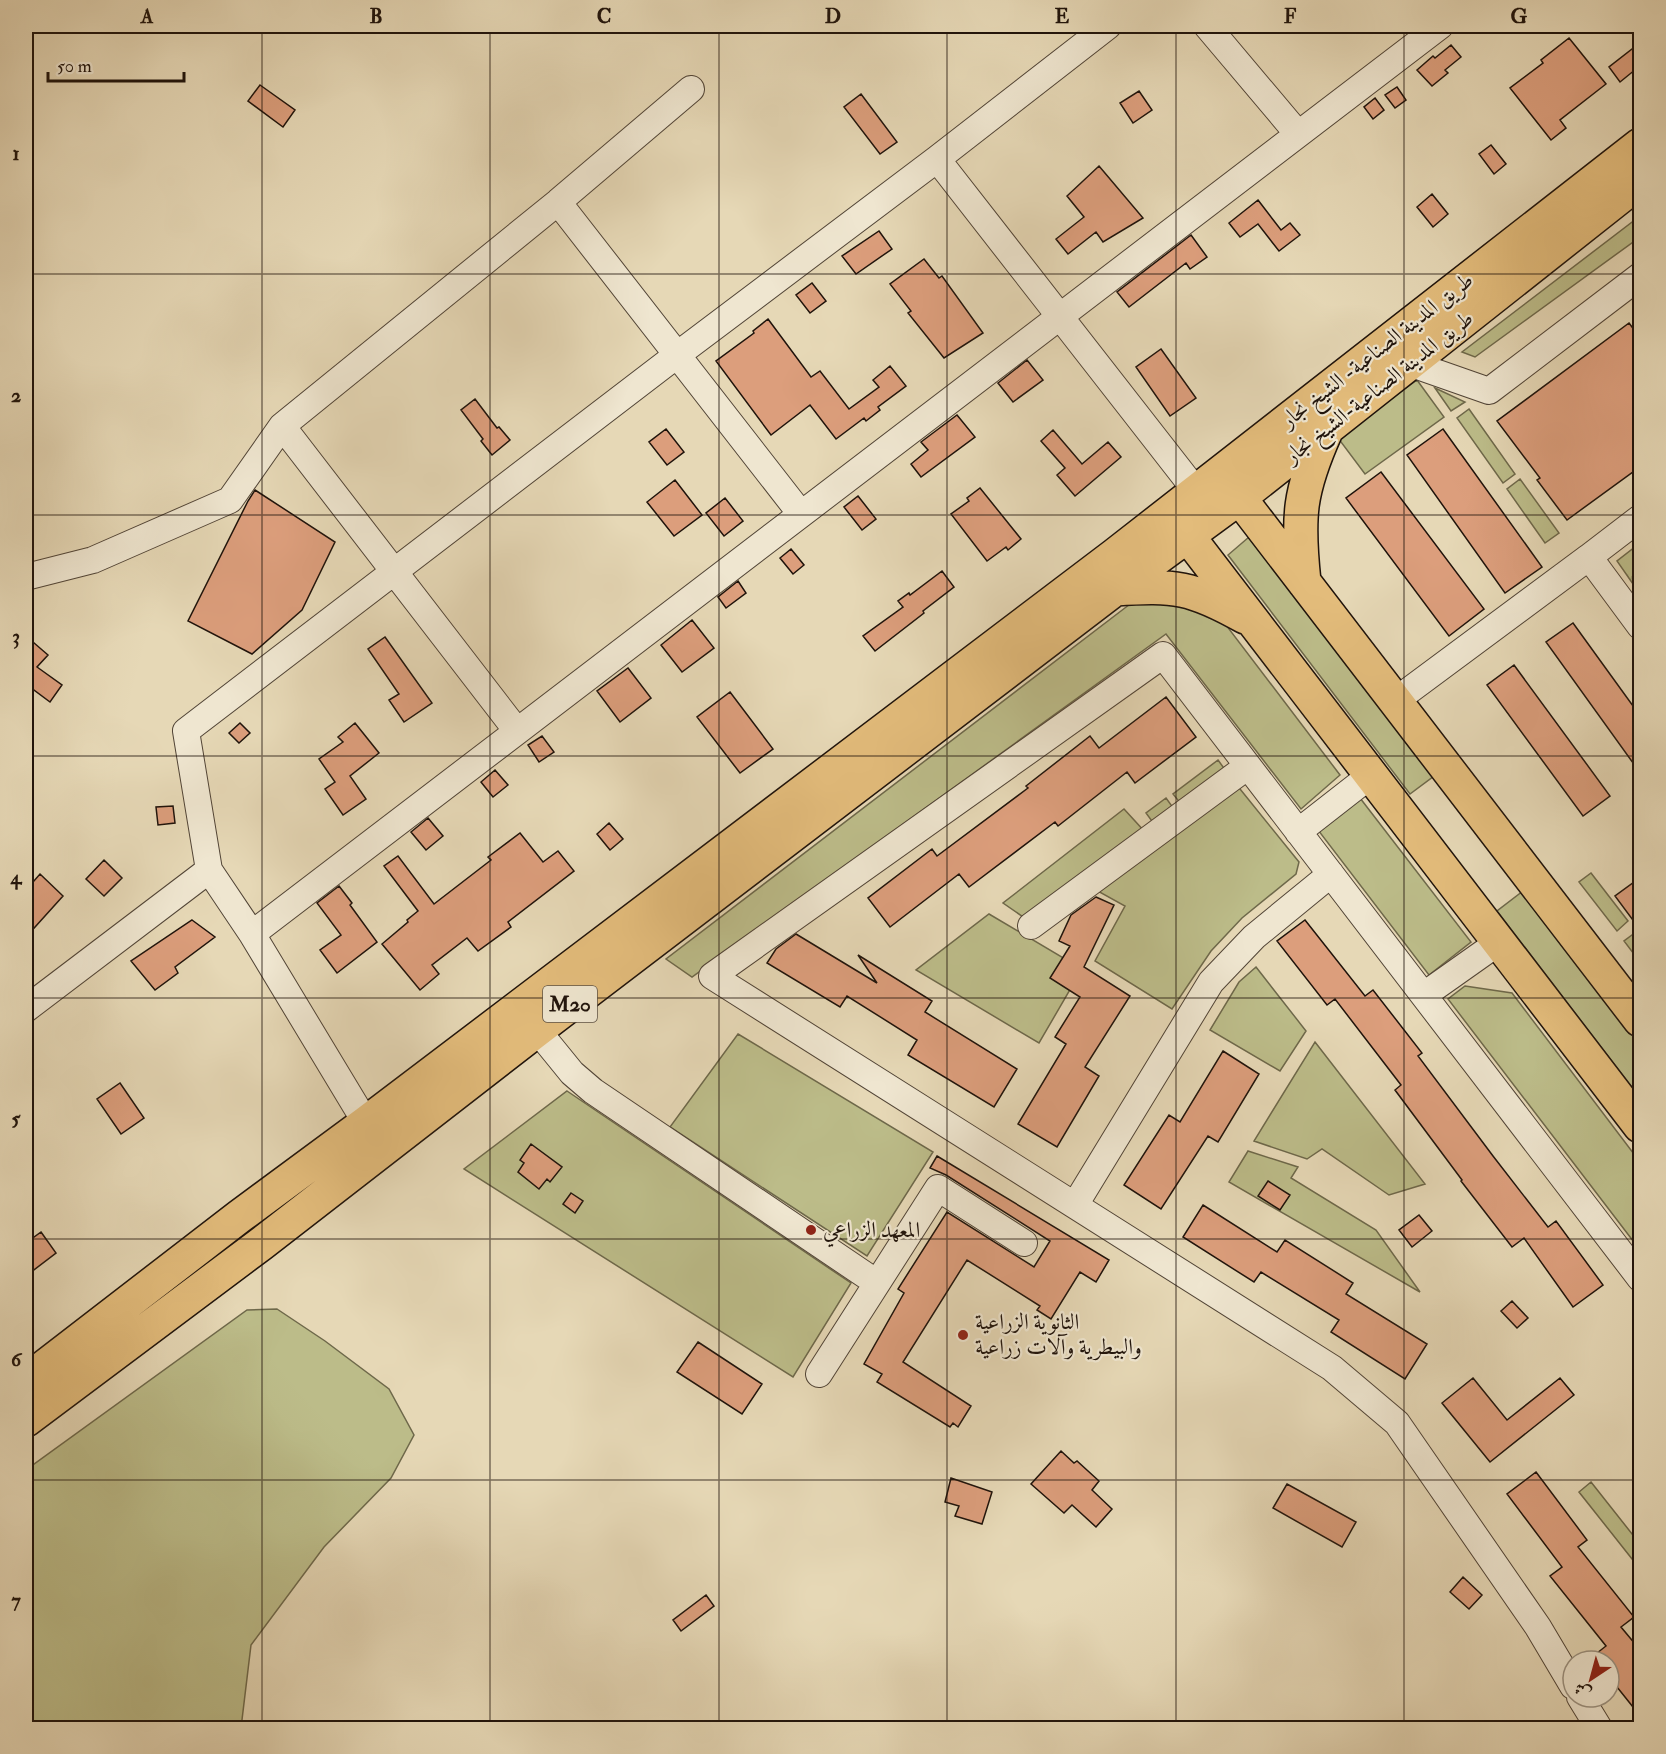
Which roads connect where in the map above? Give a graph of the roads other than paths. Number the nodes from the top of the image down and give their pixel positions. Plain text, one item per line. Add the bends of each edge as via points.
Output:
1 (1108, 26) edge
2 (1207, 26) edge
3 (1440, 26) edge
4 (691, 89) dead end
5 (1298, 134) junction
6 (1641, 145) edge
7 (937, 159) junction
8 (1641, 181) edge
9 (558, 202) junction
10 (1641, 276) edge
11 (1060, 316) junction
12 (677, 355) junction
13 (1409, 363) junction
14 (282, 426) junction
15 (1326, 430) junction
16 (1218, 487) junction
17 (801, 514) junction
18 (1641, 518) edge
19 (1178, 523) junction
20 (1589, 557) junction
21 (394, 572) junction
22 (26, 577) edge
23 (1304, 582) junction
24 (1115, 589) junction
25 (1253, 621) junction
26 (1641, 626) edge
27 (1395, 701) junction
28 (517, 731) junction
29 (1248, 766) junction
30 (1371, 775) junction
31 (1298, 832) junction
32 (209, 870) junction
33 (1331, 874) junction
34 (1031, 926) dead end
35 (252, 934) junction
36 (1499, 942) junction
37 (1424, 995) junction
38 (26, 1009) edge
39 (1641, 1020) edge
40 (537, 1030) junction
41 (1641, 1126) edge
42 (376, 1135) junction
43 (1075, 1205) junction
44 (1024, 1243) dead end
45 (1641, 1278) edge
46 (877, 1283) junction
47 (819, 1374) dead end
48 (26, 1381) edge
49 (26, 1420) edge
50 (1561, 1666) edge
51 (1587, 1709) edge
52 (1599, 1728) edge

1 - 7 street
2 - 5 street
3 - 5 street
4 - 9 street
5 - 11 street
6 - 16 main road, طريق المدينة الصناعية- الشيخ نجار
7 - 11 street
7 - 12 street
8 - 13 main road, طريق المدينة الصناعية-الشيخ نجار
9 - 12 street
9 - 14 street
10 - 13 street via 1489,391
11 - 16 street
11 - 17 street
12 - 17 street
12 - 21 street
13 - 15 main road, طريق المدينة الصناعية-الشيخ نجار
14 - 21 street
14 - 22 street via 230,500 93,560
15 - 16 main road, طريق المدينة الصناعية-الشيخ نجار
15 - 23 main road via 1310,468 1301,505
16 - 19 main road, طريق المدينة الصناعية- الشيخ نجار
16 - 19 main road, طريق المدينة الصناعية-الشيخ نجار
16 - 23 main road
17 - 28 street
18 - 20 street
19 - 24 main road, طريق المدينة الصناعية-الشيخ نجار
19 - 25 main road
19 - 42 main road, طريق المدينة الصناعية- الشيخ نجار / M20 via 1114,555
20 - 26 street
20 - 27 street
21 - 28 street
21 - 32 street via 186,731
23 - 27 main road
24 - 25 main road via 1151,586 1191,591
24 - 40 main road, M20
25 - 30 main road
27 - 39 main road
28 - 35 street
29 - 31 street
29 - 34 street
29 - 43 street via 1163,655 712,976
30 - 31 street
30 - 36 main road
31 - 33 street
32 - 35 street
32 - 38 street
33 - 37 street
33 - 43 street via 1254,938 1211,982
35 - 42 street
36 - 37 street
36 - 41 main road
37 - 45 street
40 - 42 main road, M20
40 - 46 street via 572,1073 593,1091
42 - 48 main road, M20 via 231,1223
42 - 49 main road, M20 via 261,1244
43 - 50 street via 1332,1368 1397,1423
44 - 46 street via 938,1188
46 - 47 street
51 - 52 street

